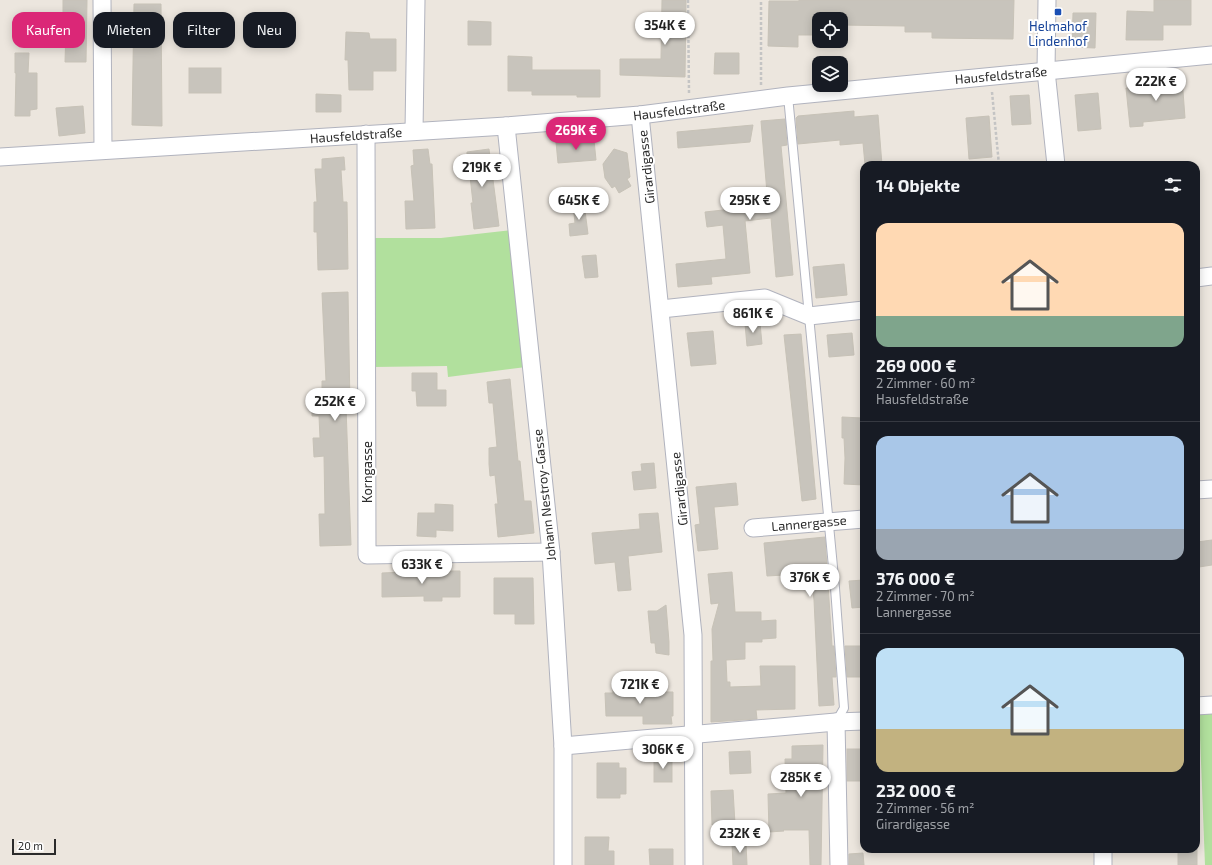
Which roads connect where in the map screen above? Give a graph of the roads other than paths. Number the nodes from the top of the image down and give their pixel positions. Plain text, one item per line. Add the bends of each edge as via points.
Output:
1 (102, 0) edge
2 (416, 0) edge
3 (1047, 0) edge
4 (1212, 55) edge
5 (1046, 71) junction
6 (788, 96) junction
7 (640, 115) junction
8 (506, 126) junction
9 (414, 131) junction
10 (366, 134) junction
11 (103, 150) junction
12 (0, 157) edge
13 (1056, 161) edge
14 (1212, 276) edge
15 (1200, 278) edge
16 (661, 309) junction
17 (860, 310) edge
18 (809, 316) junction
19 (1212, 489) edge
20 (1200, 490) edge
21 (860, 519) edge
22 (829, 522) junction
23 (753, 528) dead end
24 (551, 552) junction
25 (1212, 705) edge
26 (1200, 706) edge
27 (860, 721) edge
28 (836, 722) junction
29 (692, 736) junction
30 (563, 746) junction
31 (1103, 853) edge
32 (563, 865) edge
33 (694, 865) edge
34 (839, 865) edge
35 (1103, 865) edge

1 - 11 street
2 - 9 street
3 - 5 street
4 - 5 street, Hausfeldstraße
5 - 6 street, Hausfeldstraße
5 - 13 street
6 - 7 street, Hausfeldstraße
6 - 18 lane
7 - 8 street, Hausfeldstraße
7 - 16 street, Girardigasse
8 - 9 street, Hausfeldstraße
8 - 24 street, Johann Nestroy-Gasse
9 - 10 street, Hausfeldstraße
10 - 11 street, Hausfeldstraße
10 - 24 street, Korngasse via 367,554
11 - 12 street, Hausfeldstraße
14 - 15 street
16 - 18 street via 765,298
16 - 29 street, Girardigasse via 693,635
17 - 18 street
18 - 22 lane
19 - 20 street
21 - 22 street, Lannergasse
22 - 23 street, Lannergasse
22 - 28 lane via 844,708
24 - 30 street, Johann Nestroy-Gasse
25 - 26 street
27 - 28 street
28 - 29 street
28 - 34 street
29 - 30 street
29 - 33 street, Girardigasse
30 - 32 street, Johann Nestroy-Gasse
31 - 35 street

